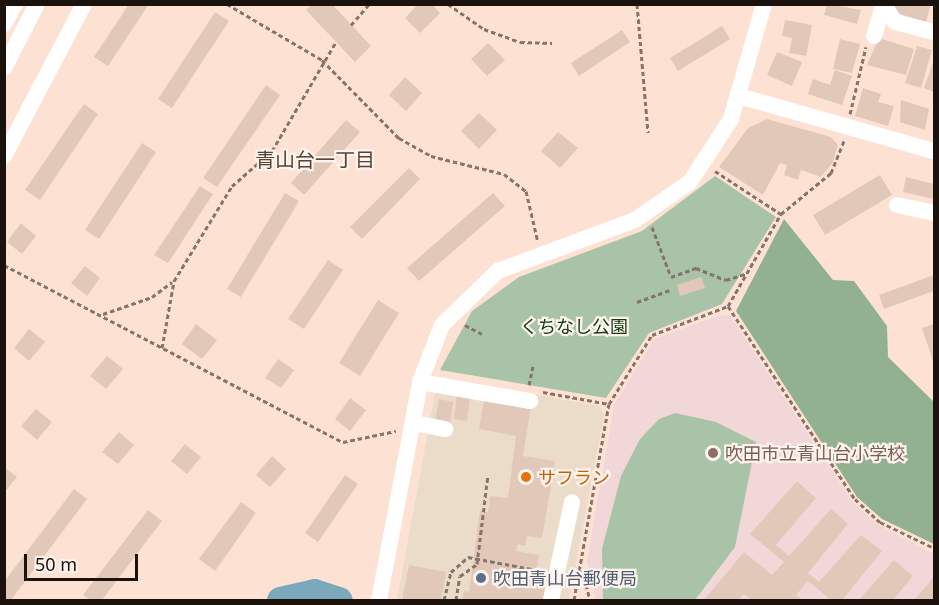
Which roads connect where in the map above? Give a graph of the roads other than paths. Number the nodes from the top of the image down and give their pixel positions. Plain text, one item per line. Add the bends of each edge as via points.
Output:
1 (15, 4) edge
2 (37, 4) edge
3 (84, 4) edge
4 (764, 4) edge
5 (883, 5) edge
6 (4, 24) edge
7 (934, 33) edge
8 (874, 36) road end
9 (4, 68) edge
10 (739, 96) junction
11 (934, 150) edge
12 (4, 156) edge
13 (897, 205) dead end
14 (934, 213) edge
15 (420, 382) junction
16 (529, 395) road end
17 (407, 426) junction
18 (445, 429) dead end
19 (572, 502) dead end
20 (379, 600) edge
21 (550, 600) edge

1 - 6 street
2 - 9 street
3 - 12 street
4 - 10 street
5 - 7 street via 895,22
5 - 8 street
10 - 11 street
10 - 15 street via 712,154 677,195 635,220 498,271 468,295 442,325
13 - 14 street
15 - 16 street
15 - 17 street
17 - 18 street
17 - 20 street
19 - 21 street

